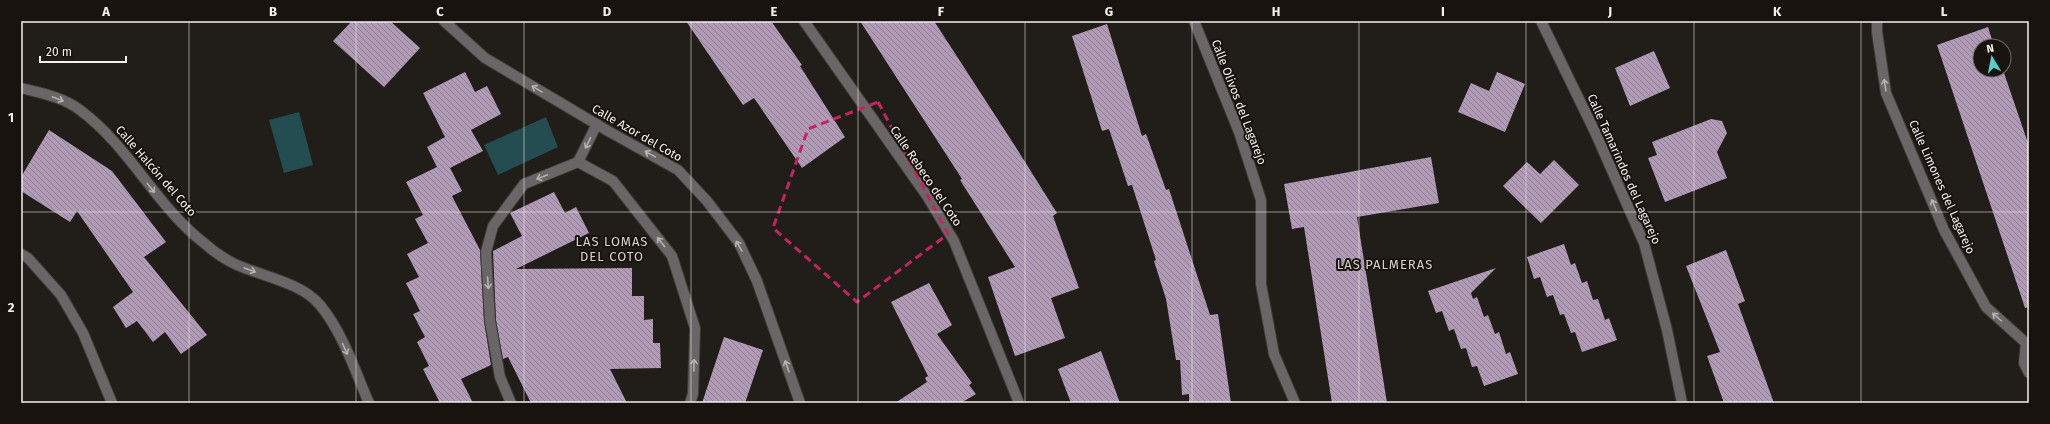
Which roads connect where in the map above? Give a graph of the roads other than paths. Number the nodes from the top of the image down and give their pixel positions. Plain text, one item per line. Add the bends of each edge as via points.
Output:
1 (444, 21) edge
2 (804, 21) edge
3 (1194, 21) edge
4 (1541, 21) edge
5 (1877, 21) edge
6 (21, 88) edge
7 (597, 124) junction
8 (578, 162) junction
9 (21, 254) edge
10 (2027, 343) edge
11 (2029, 373) edge
12 (112, 403) edge
13 (369, 403) edge
14 (511, 403) edge
15 (690, 403) edge
16 (800, 403) edge
17 (1019, 403) edge
18 (1295, 403) edge
19 (1682, 403) edge

7 -> 1 street, Calle Azor del Coto via 485,58
2 - 17 street, Calle Rebeco del Coto via 927,196 954,241
3 - 18 street, Calle Olivos del Lagarejo via 1239,132 1261,200 1261,284 1274,354
4 - 19 street, Calle Tamarindos del Lagarejo via 1595,132 1644,243 1667,330
10 -> 5 street, Calle Limones del Lagarejo via 1986,307 1944,230 1886,93
6 -> 13 street, Calle Halcón del Coto via 58,98 80,110 105,132 168,208 203,243 236,264 293,286 320,304 336,329
7 -> 8 street
16 -> 7 street, Calle Azor del Coto via 757,281 739,243 707,201 678,170
8 -> 14 street via 524,184 493,226 486,252 490,321 500,377
15 -> 8 street via 693,394 695,328 672,256 613,181
9 - 12 street via 28,258 61,294 83,333
10 - 11 street via 2024,364

